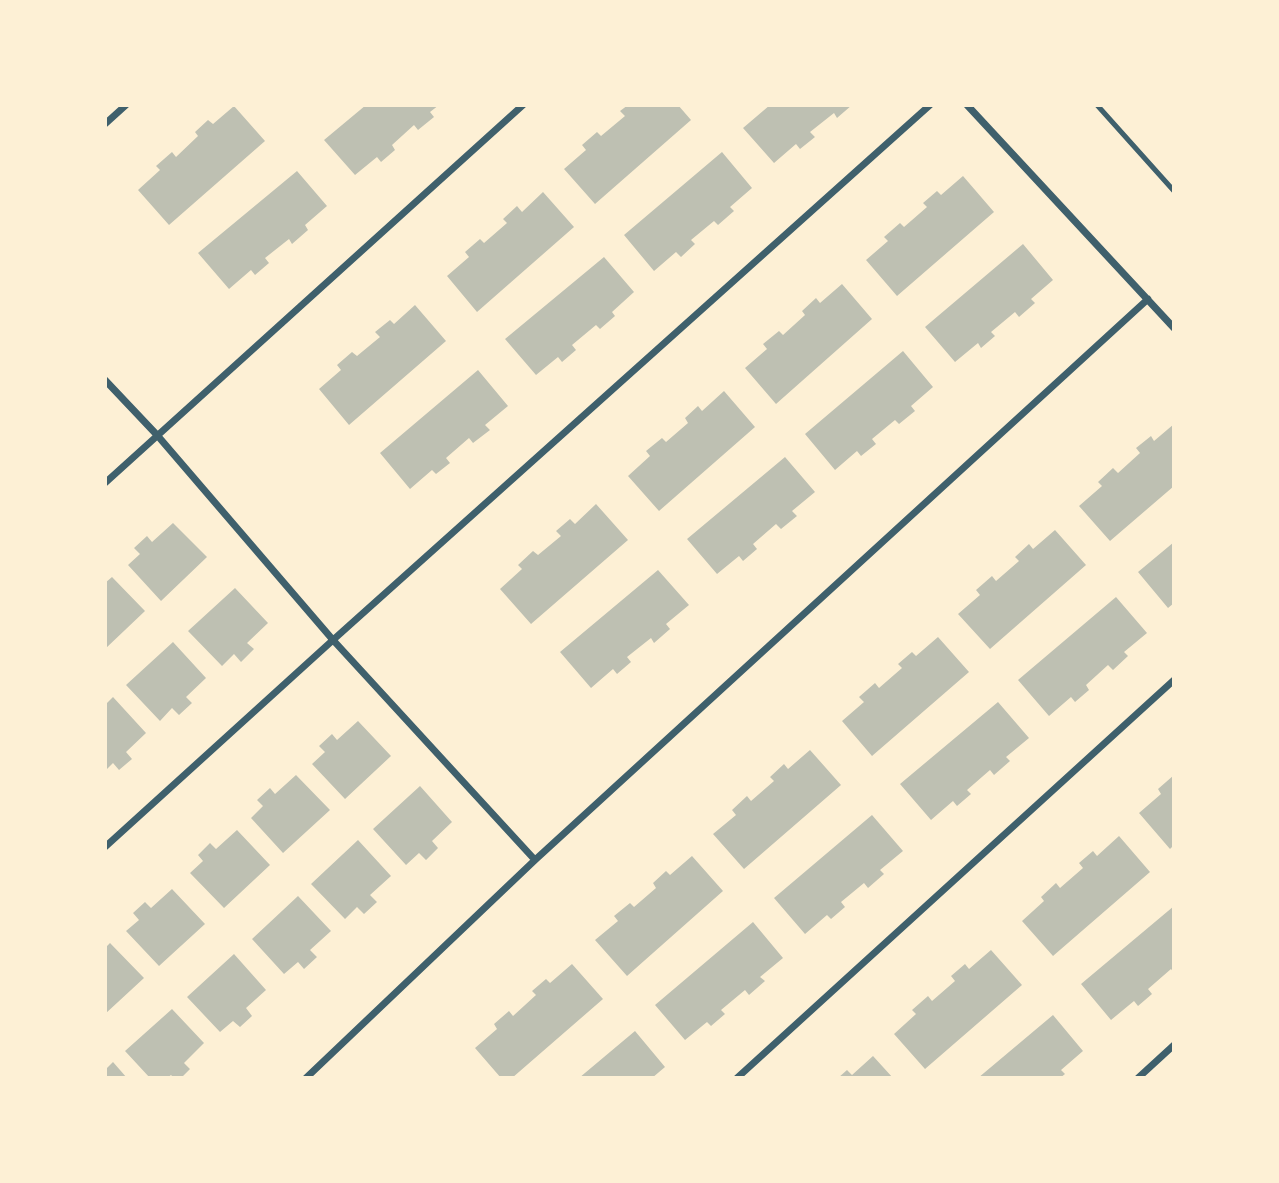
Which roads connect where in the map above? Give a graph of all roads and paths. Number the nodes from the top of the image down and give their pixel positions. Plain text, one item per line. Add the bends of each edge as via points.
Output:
1 (126, 105) edge
2 (523, 105) edge
3 (930, 105) edge
4 (967, 105) edge
5 (1097, 105) edge
6 (105, 124) edge
7 (1174, 191) edge
8 (1148, 299) junction
9 (1174, 328) edge
10 (105, 380) edge
11 (157, 435) junction
12 (105, 483) edge
13 (332, 640) junction
14 (1174, 680) edge
15 (105, 847) edge
16 (535, 860) junction
17 (1174, 1045) edge
18 (306, 1078) edge
19 (737, 1078) edge
20 (1138, 1078) edge

1 - 6 street
2 - 11 street
3 - 13 street
4 - 8 street
5 - 7 lane
8 - 9 street
8 - 16 street
10 - 11 street
11 - 12 street
11 - 13 street
13 - 15 street
13 - 16 street
14 - 19 street
16 - 18 street
17 - 20 street

